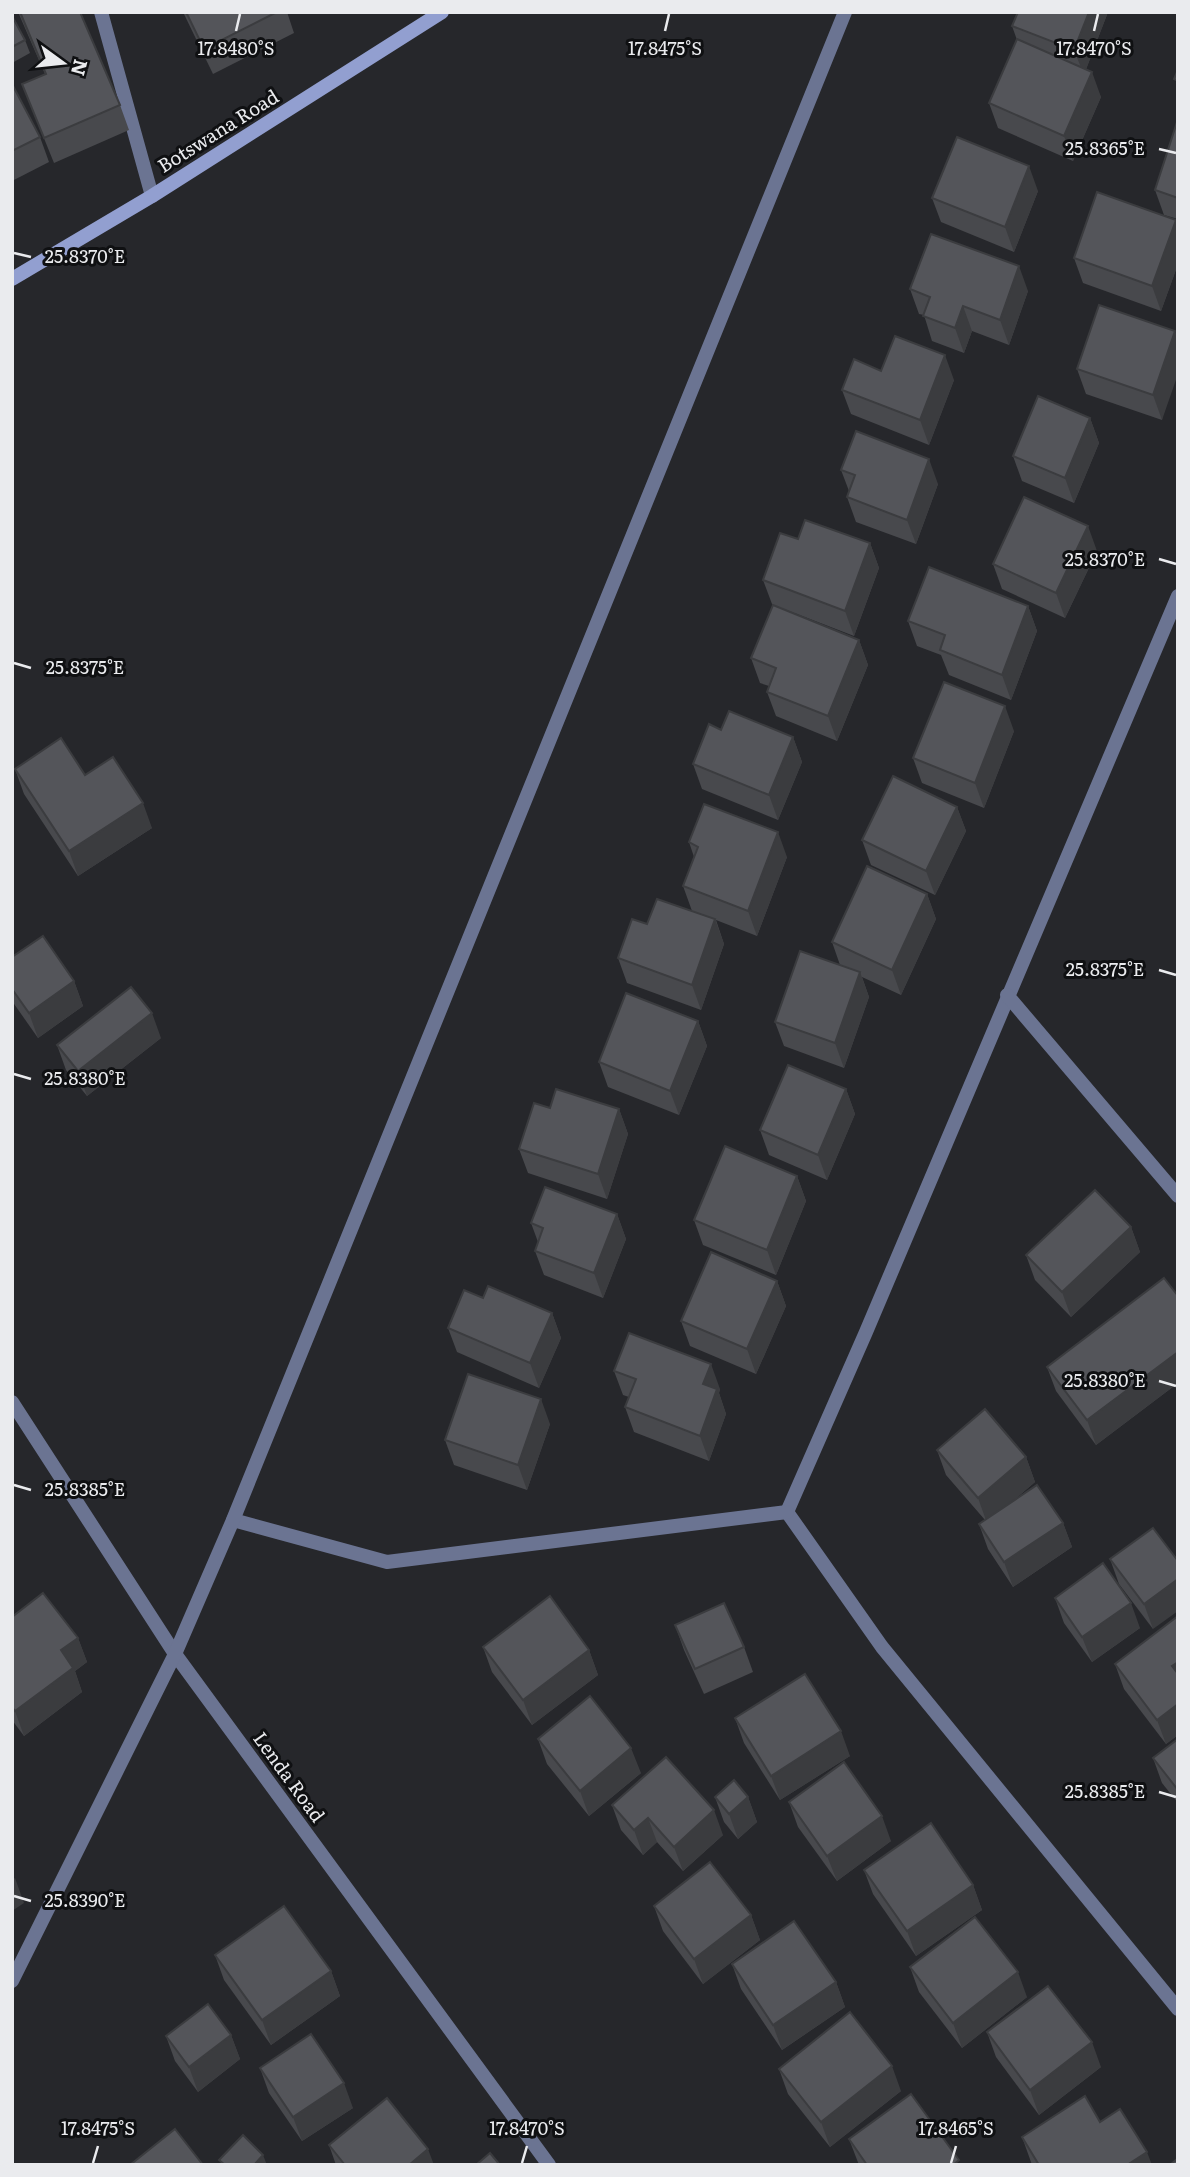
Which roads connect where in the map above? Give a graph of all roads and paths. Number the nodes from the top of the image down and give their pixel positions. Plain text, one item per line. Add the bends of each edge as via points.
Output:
1 (101, 12) edge
2 (442, 12) edge
3 (845, 12) edge
4 (152, 196) junction
5 (12, 279) edge
6 (1178, 596) edge
7 (1007, 995) junction
8 (1178, 1196) edge
9 (12, 1402) edge
10 (787, 1512) junction
11 (233, 1520) junction
12 (175, 1654) junction
13 (12, 1981) edge
14 (1178, 2009) edge
15 (549, 2165) edge

1 - 4 street
2 - 4 street, Botswana Road
3 - 11 street
4 - 5 street, Botswana Road
6 - 7 street
7 - 8 street
7 - 10 street
9 - 12 street, Lenda Road
10 - 11 street via 387,1562
10 - 14 street via 882,1647
11 - 12 street
12 - 13 street
12 - 15 street, Lenda Road

